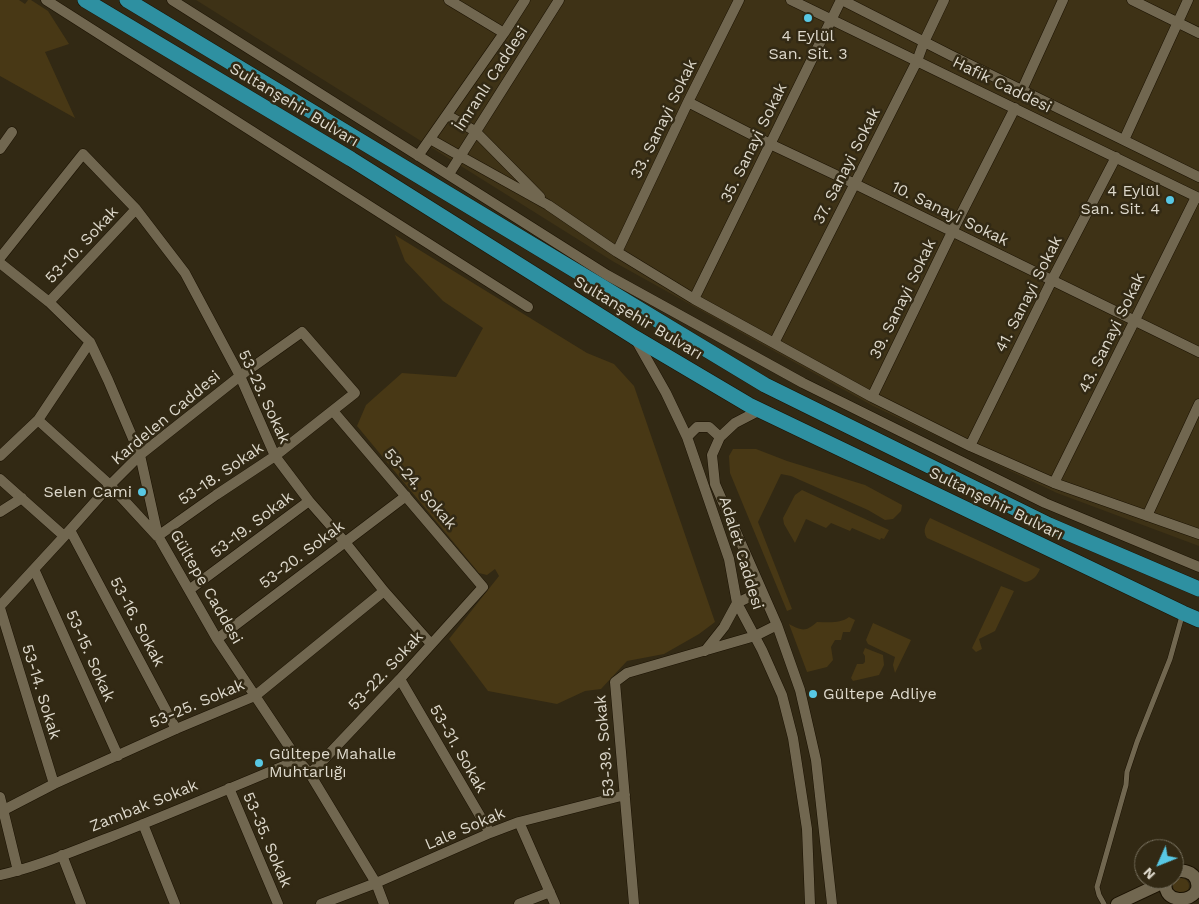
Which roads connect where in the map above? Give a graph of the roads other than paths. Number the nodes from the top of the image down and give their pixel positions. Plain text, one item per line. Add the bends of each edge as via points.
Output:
1 (46, 0) edge
2 (85, 0) edge
3 (127, 0) edge
4 (172, 0) edge
5 (450, 0) edge
6 (525, 0) edge
7 (559, 0) edge
8 (738, 0) edge
9 (791, 0) edge
10 (842, 0) edge
11 (944, 0) edge
12 (1063, 0) edge
13 (1132, 0) edge
14 (1188, 0) edge
15 (831, 19) junction
16 (1178, 23) junction
17 (504, 34) junction
18 (1199, 34) edge
19 (924, 42) junction
20 (917, 60) junction
21 (1022, 90) junction
22 (688, 102) junction
23 (1015, 108) junction
24 (447, 115) junction
25 (475, 131) junction
26 (12, 132) dead end
27 (430, 139) junction
28 (1124, 140) junction
29 (770, 144) junction
30 (0, 149) edge
31 (418, 156) junction
32 (460, 156) junction
33 (1116, 157) junction
34 (448, 174) junction
35 (1199, 177) edge
36 (855, 184) junction
37 (1197, 197) edge
38 (548, 205) junction
39 (136, 209) junction
40 (952, 232) junction
41 (617, 252) junction
42 (0, 258) edge
43 (0, 263) edge
44 (1052, 280) junction
45 (694, 299) junction
46 (49, 302) junction
47 (528, 307) dead end
48 (1135, 321) junction
49 (302, 332) joint
50 (634, 337) junction
51 (90, 342) junction
52 (774, 344) junction
53 (1199, 352) edge
54 (240, 376) junction
55 (872, 397) junction
56 (1199, 404) edge
57 (760, 410) junction
58 (333, 411) junction
59 (38, 420) junction
60 (720, 436) junction
61 (687, 437) junction
62 (970, 446) junction
63 (140, 455) junction
64 (0, 456) edge
65 (275, 456) junction
66 (0, 479) edge
67 (1054, 483) junction
68 (110, 485) junction
69 (406, 496) junction
70 (22, 498) junction
71 (309, 501) junction
72 (0, 512) edge
73 (1147, 516) junction
74 (67, 533) junction
75 (1199, 534) edge
76 (158, 536) junction
77 (345, 542) junction
78 (1199, 567) edge
79 (34, 568) junction
80 (483, 587) joint
81 (1199, 589) edge
82 (189, 590) junction
83 (384, 591) junction
84 (762, 592) junction
85 (738, 603) junction
86 (0, 607) edge
87 (1183, 613) junction
88 (1199, 620) edge
89 (777, 625) junction
90 (755, 636) junction
91 (217, 639) junction
92 (431, 644) junction
93 (705, 651) junction
94 (400, 679) junction
95 (255, 696) junction
96 (176, 728) junction
97 (118, 756) junction
98 (298, 760) junction
99 (310, 774) junction
100 (54, 784) junction
101 (229, 788) junction
102 (625, 795) junction
103 (0, 797) edge
104 (2, 811) edge
105 (519, 822) junction
106 (143, 824) junction
107 (490, 833) junction
108 (62, 855) junction
109 (1199, 863) edge
110 (1184, 870) edge
111 (18, 871) junction
112 (0, 875) edge
113 (1184, 875) edge
114 (376, 883) junction
115 (1147, 889) edge
116 (1166, 889) edge
117 (550, 892) junction
118 (1198, 893) edge
119 (1178, 903) edge
120 (80, 904) edge
121 (175, 904) edge
122 (278, 904) edge
123 (321, 904) edge
124 (384, 904) edge
125 (519, 904) edge
126 (555, 904) edge
127 (634, 904) edge
128 (810, 904) edge
129 (832, 904) edge
130 (1104, 904) edge
131 (1117, 904) edge

1 - 47 street
2 - 50 highway, Sultanşehir Bulvarı via 351,159
3 - 81 highway, Sultanşehir Bulvarı via 765,385 1049,525
4 - 31 street
5 - 17 street
6 - 17 street, İmranlı Caddesi
7 - 25 street, İmranlı Caddesi
8 - 22 street, 33. Sanayi Sokak
9 - 15 street, Hafik Caddesi
10 - 15 street, 35. Sanayi Sokak
10 - 19 street, Hafik Caddesi
11 - 19 street, 37. Sanayi Sokak
12 - 21 street
13 - 16 street
14 - 16 street
15 - 20 street, Hafik Caddesi
15 - 29 street, 35. Sanayi Sokak
16 - 18 street
16 - 28 street
17 - 24 street, İmranlı Caddesi
19 - 20 street, 37. Sanayi Sokak
19 - 21 street, Hafik Caddesi
20 - 23 street, Hafik Caddesi
20 - 36 street, 37. Sanayi Sokak
21 - 28 street, Hafik Caddesi
22 - 29 street, 10. Sanayi Sokak
22 - 41 street, 33. Sanayi Sokak
23 - 33 street, Hafik Caddesi
23 - 40 street, 39. Sanayi Sokak
24 - 25 street
24 - 27 street, İmranlı Caddesi
25 - 32 street, İmranlı Caddesi
25 - 38 street
26 - 30 street
27 - 31 street, İmranlı Caddesi
27 - 32 street
28 - 35 street, Hafik Caddesi
29 - 36 street, 10. Sanayi Sokak
29 - 45 street, 35. Sanayi Sokak
31 - 34 street
32 - 34 street, İmranlı Caddesi
32 - 38 street
33 - 37 street, Hafik Caddesi
33 - 44 street, 41. Sanayi Sokak
34 - 78 street via 607,275 803,383 1045,503
36 - 40 street, 10. Sanayi Sokak
36 - 52 street, 37. Sanayi Sokak
37 - 48 street, 43. Sanayi Sokak
38 - 41 street
39 - 42 street, 53-23. Sokak via 83,154
39 - 46 street, 53-10. Sokak
39 - 54 street, 53-23. Sokak via 185,274
40 - 44 street, 10. Sanayi Sokak
40 - 55 street, 39. Sanayi Sokak
41 - 45 street
43 - 46 street, Gültepe Caddesi
44 - 48 street, 10. Sanayi Sokak
44 - 62 street, 41. Sanayi Sokak
45 - 52 street
46 - 51 street, Gültepe Caddesi
48 - 53 street, 10. Sanayi Sokak
48 - 67 street, 43. Sanayi Sokak
49 - 54 street, Kardelen Caddesi
49 - 58 street, 53-18. Sokak via 355,394
50 - 57 highway, Sultanşehir Bulvarı
50 - 61 street, Adalet Caddesi
51 - 59 street
51 - 63 street, Gültepe Caddesi
52 - 55 street
54 - 63 street, Kardelen Caddesi
54 - 65 street, 53-23. Sokak
55 - 62 street
56 - 73 street
57 - 60 street via 735,423
57 - 87 highway, Sultanşehir Bulvarı
58 - 65 street, 53-18. Sokak
58 - 69 street, 53-24. Sokak
59 - 64 street
59 - 68 street
60 - 61 street via 709,427 697,427
60 - 84 street, Adalet Caddesi via 712,455 715,484
61 - 85 street, Adalet Caddesi via 730,559
62 - 67 street
63 - 68 street, Kardelen Caddesi
63 - 76 street, Gültepe Caddesi
65 - 71 street, 53-23. Sokak
65 - 76 street, 53-18. Sokak
66 - 70 street, 53-16. Sokak
67 - 73 street
68 - 74 street, Kardelen Caddesi
68 - 76 street
69 - 77 street, 53-20. Sokak
69 - 80 street, 53-24. Sokak
70 - 72 street
70 - 74 street, 53-16. Sokak
71 - 77 street, 53-23. Sokak
71 - 82 street, 53-19. Sokak
73 - 75 street
74 - 79 street, Kardelen Caddesi
74 - 96 street, 53-16. Sokak
76 - 82 street, Gültepe Caddesi
77 - 83 street, 53-23. Sokak
77 - 91 street, 53-20. Sokak
79 - 86 street, Kardelen Caddesi
79 - 97 street, 53-15. Sokak
80 - 92 street, 53-22. Sokak
82 - 91 street, Gültepe Caddesi
83 - 92 street, 53-23. Sokak
83 - 95 street, 53-25. Sokak
84 - 85 street
84 - 89 street, Adalet Caddesi
85 - 90 street, Adalet Caddesi
85 - 93 street
86 - 100 street, 53-14. Sokak
87 - 88 highway, Sultanşehir Bulvarı
87 - 130 lane via 1170,659 1127,772 1098,888
89 - 90 street, 53-39. Sokak
89 - 129 street, Adalet Caddesi via 800,690 816,760
90 - 93 street, 53-39. Sokak
90 - 128 street, Adalet Caddesi via 782,695 793,738 807,829
91 - 95 street, Gültepe Caddesi
92 - 94 street, 53-22. Sokak
93 - 102 street, 53-39. Sokak via 627,674 615,682
94 - 99 street, 53-22. Sokak
94 - 107 street, 53-31. Sokak
95 - 96 street, 53-25. Sokak
95 - 98 street, Gültepe Caddesi
96 - 97 street, 53-25. Sokak
97 - 100 street, 53-25. Sokak
98 - 99 street, Gültepe Caddesi
98 - 101 street, Zambak Sokak
99 - 114 street, Gültepe Caddesi
100 - 104 street, 53-25. Sokak
101 - 106 street, Zambak Sokak
101 - 122 street, 53-35. Sokak
102 - 105 street, Lale Sokak
102 - 127 street, 53-39. Sokak
103 - 104 street
104 - 111 street
105 - 107 street, Lale Sokak
105 - 117 street
106 - 108 street, Zambak Sokak
106 - 121 street
107 - 114 street, Lale Sokak
108 - 111 street, Zambak Sokak
108 - 120 street
109 - 110 street
111 - 112 street, Zambak Sokak
113 - 118 street via 1192,874 1196,879
114 - 123 street, Lale Sokak
114 - 124 street, Gültepe Caddesi
115 - 131 street
116 - 119 street
117 - 125 street
117 - 126 street
118 - 119 street via 1190,901

